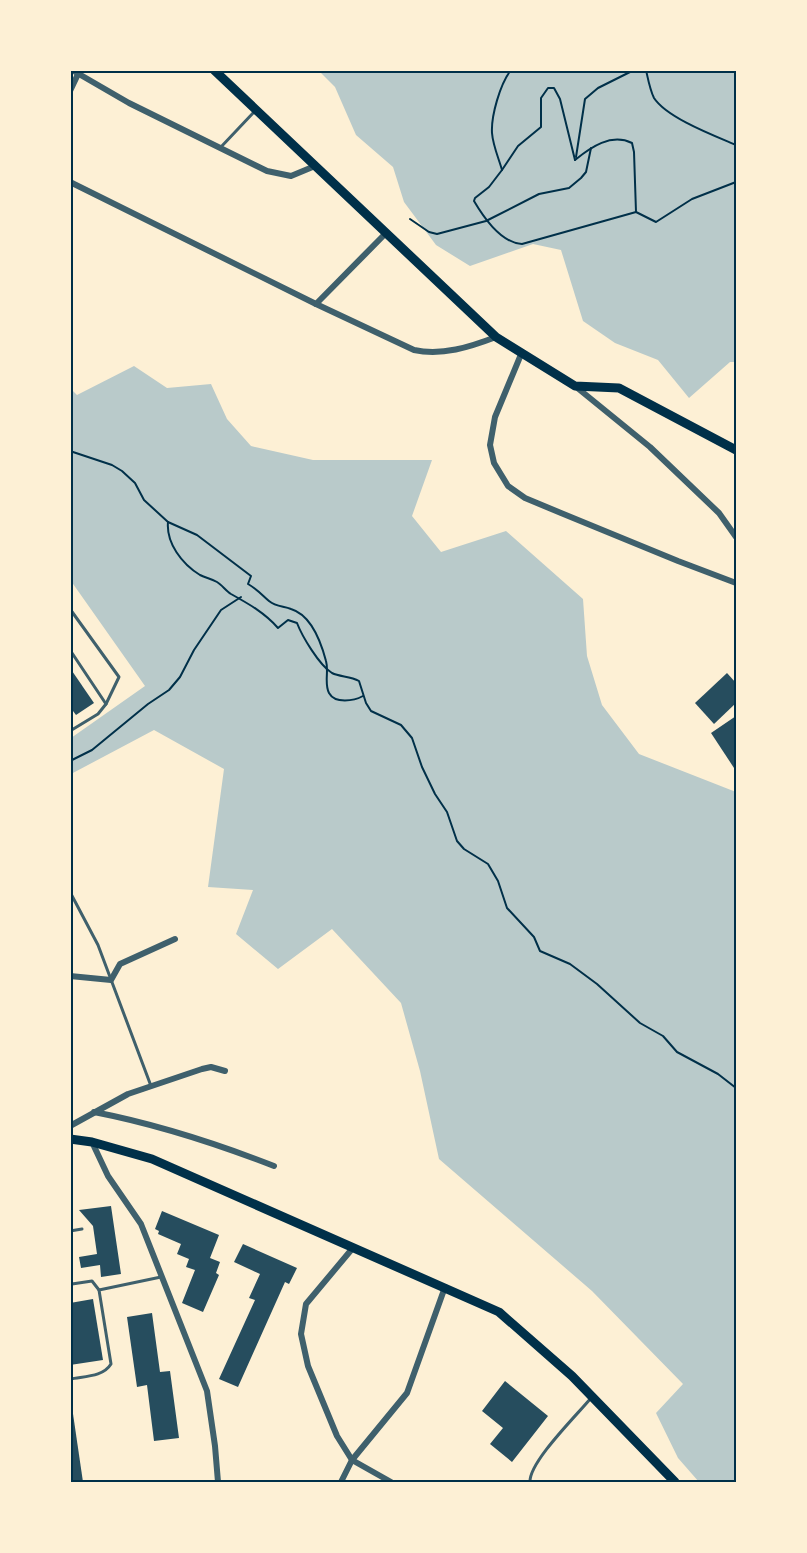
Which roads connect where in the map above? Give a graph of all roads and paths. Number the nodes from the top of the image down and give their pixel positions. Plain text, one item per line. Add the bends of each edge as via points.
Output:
1 (214, 70) edge
2 (512, 70) edge
3 (634, 70) edge
4 (646, 70) edge
5 (77, 72) edge
6 (70, 91) edge
7 (257, 110) junction
8 (736, 145) edge
9 (220, 148) junction
10 (591, 148) junction
11 (575, 160) junction
12 (315, 166) junction
13 (502, 170) junction
14 (70, 182) edge
15 (736, 182) edge
16 (636, 212) junction
17 (410, 219) dead end
18 (486, 221) junction
19 (386, 233) junction
20 (316, 304) junction
21 (496, 337) junction
22 (522, 352) junction
23 (575, 386) junction
24 (736, 450) edge
25 (70, 451) edge
26 (168, 522) junction
27 (736, 537) edge
28 (736, 583) edge
29 (241, 597) junction
30 (70, 609) edge
31 (70, 650) edge
32 (328, 670) junction
33 (364, 696) junction
34 (106, 704) junction
35 (70, 731) edge
36 (70, 761) edge
37 (70, 892) edge
38 (175, 939) dead end
39 (70, 976) edge
40 (111, 980) junction
41 (225, 1071) dead end
42 (151, 1086) junction
43 (736, 1088) edge
44 (94, 1112) junction
45 (70, 1126) edge
46 (70, 1139) edge
47 (92, 1142) junction
48 (274, 1166) dead end
49 (81, 1229) dead end
50 (70, 1231) edge
51 (352, 1249) junction
52 (70, 1276) edge
53 (162, 1277) junction
54 (445, 1287) junction
55 (99, 1290) junction
56 (70, 1379) edge
57 (593, 1397) junction
58 (352, 1460) junction
59 (218, 1482) edge
60 (341, 1482) edge
61 (392, 1482) edge
62 (530, 1482) edge
63 (675, 1482) edge

1 - 7 main road
2 - 13 path via 502,84 493,125 494,146
3 - 11 path via 585,99
4 - 8 path via 654,97 661,105 697,128
5 - 6 street
5 - 9 street via 129,104
7 - 9 lane
7 - 12 main road
9 - 12 street via 267,171 291,176
10 - 11 path
10 - 16 path via 610,140 632,143
10 - 18 path via 586,172 576,184 539,194
11 - 13 path via 560,99 551,87 541,98 541,127 518,146
12 - 19 main road
13 - 18 path via 474,201
14 - 20 street
15 - 16 path via 692,199 656,222
16 - 18 path via 522,244 511,242
17 - 18 path via 437,234
19 - 20 street
19 - 21 main road
20 - 21 street via 430,354 474,346
21 - 22 main road
22 - 23 main road
22 - 28 street via 495,417 490,445 494,463 508,486 525,498
23 - 24 main road via 619,388
23 - 27 street via 650,447 719,513
25 - 26 path via 122,471 135,483 144,500
26 - 29 path via 170,541 188,564
26 - 32 path via 197,535 241,568 251,576 248,584 270,602 308,620
29 - 32 path via 252,608 264,612 278,628 288,620 297,623
29 - 36 path via 221,610 169,690 92,750
30 - 34 lane via 119,677
31 - 34 lane
32 - 33 path via 358,681
32 - 33 path via 331,696 348,700
33 - 43 path via 371,711 401,725 412,738 457,841 488,864 507,908 534,937 540,951 570,964 640,1023 663,1036 677,1052
34 - 35 lane via 98,714
37 - 40 lane
38 - 40 street via 120,964
39 - 40 street
40 - 42 lane
41 - 42 street via 211,1067
42 - 44 street
44 - 45 street
44 - 48 street via 140,1121
46 - 47 main road
47 - 51 main road via 152,1159
47 - 53 street via 108,1176 141,1224
49 - 50 lane
51 - 54 main road
51 - 58 street via 306,1304 301,1334 308,1366 337,1436
52 - 55 lane via 72,1284 92,1281
53 - 55 lane
53 - 59 street via 207,1391
54 - 57 main road via 499,1312
54 - 58 street via 407,1393
55 - 56 lane via 111,1364 100,1374
57 - 62 lane via 536,1464
57 - 63 main road
58 - 60 street
58 - 61 street

